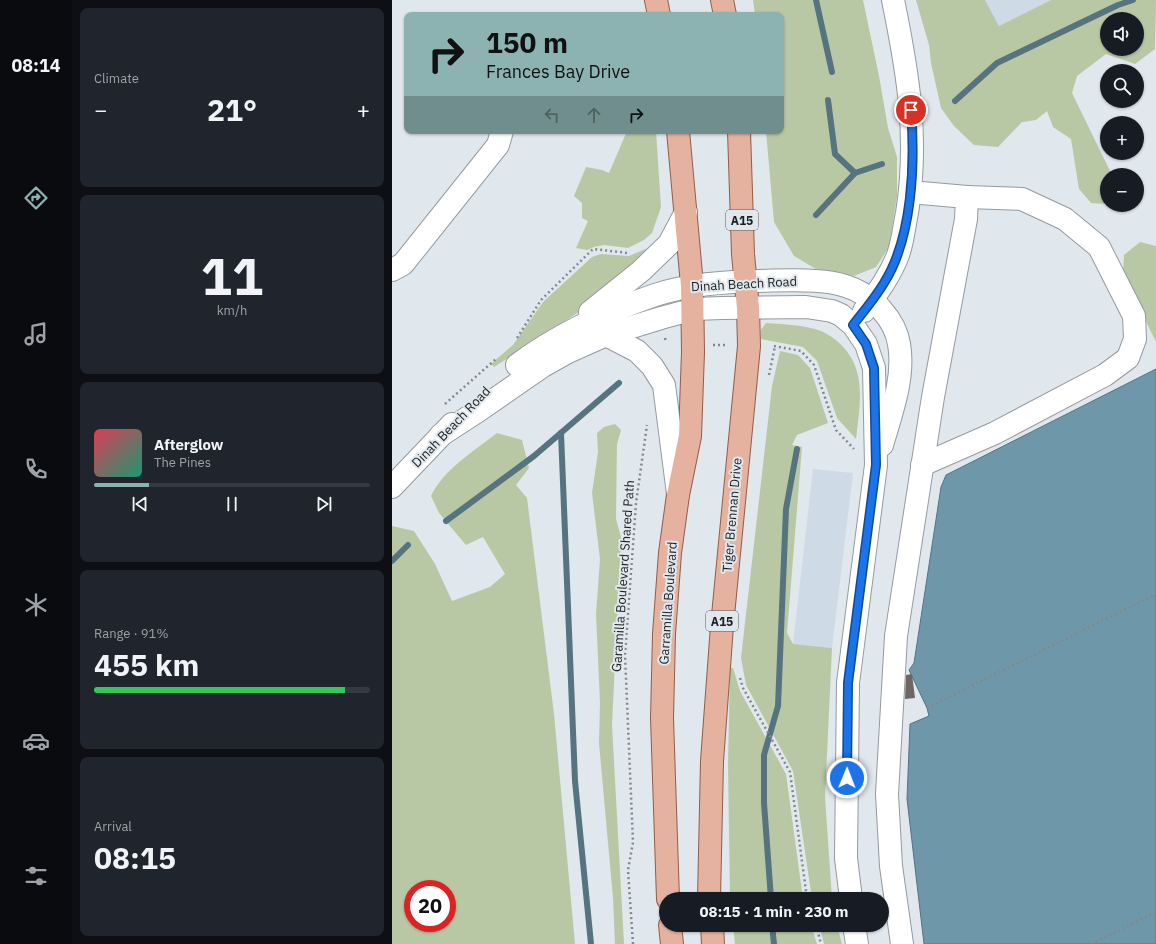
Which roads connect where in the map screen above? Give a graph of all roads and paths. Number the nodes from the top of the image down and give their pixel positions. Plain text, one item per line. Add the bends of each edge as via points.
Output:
1 (656, 0) edge
2 (722, 0) edge
3 (894, 0) edge
4 (658, 12) edge
5 (724, 12) edge
6 (501, 134) edge
7 (678, 134) edge
8 (739, 134) edge
9 (910, 192) junction
10 (967, 197) junction
11 (686, 212) junction
12 (634, 250) dead end
13 (392, 270) edge
14 (745, 281) junction
15 (692, 285) junction
16 (872, 300) junction
17 (748, 308) junction
18 (694, 309) junction
19 (853, 325) junction
20 (606, 335) junction
21 (517, 338) dead end
22 (666, 343) dead end
23 (543, 348) junction
24 (502, 354) dead end
25 (647, 361) junction
26 (769, 377) dead end
27 (443, 406) dead end
28 (648, 419) dead end
29 (441, 435) junction
30 (876, 465) junction
31 (922, 465) junction
32 (392, 487) edge
33 (678, 495) junction
34 (1156, 594) edge
35 (739, 674) dead end
36 (927, 708) dead end
37 (668, 892) edge
38 (709, 892) edge
39 (807, 892) edge
40 (850, 892) edge
41 (1156, 912) edge
42 (671, 932) edge
43 (712, 932) edge
44 (818, 932) edge
45 (855, 932) edge
46 (633, 944) edge
47 (672, 944) edge
48 (713, 944) edge
49 (821, 944) edge
50 (857, 944) edge
51 (902, 944) edge
52 (1091, 944) edge

1 - 4 main road
2 - 5 main road
3 - 9 street via 910,96 913,136
6 - 13 street via 498,145 404,264
7 - 11 main road
8 - 14 main road, Tiger Brennan Drive / A15
9 - 10 street
9 - 16 street via 898,255
10 - 31 street via 966,219 932,397
10 - 31 street via 1022,199 1065,219 1099,247 1134,316 1135,339 1128,358 1105,375 995,433
11 - 15 main road
11 - 23 street via 669,244 629,280
12 - 21 path via 628,253 593,249 541,300
14 - 15 street, Dinah Beach Road
14 - 16 street, Dinah Beach Road via 826,281 850,288
14 - 17 main road, Tiger Brennan Drive / A15
15 - 18 main road
15 - 23 street, Dinah Beach Road via 615,309
16 - 19 street
16 - 30 street, Dinah Beach Road via 886,314 896,334 900,354 896,391
17 - 18 street, Dinah Beach Road
17 - 19 street, Dinah Beach Road via 826,309 841,315
17 - 38 main road, Tiger Brennan Drive / A15 via 748,346 712,761
18 - 20 street, Dinah Beach Road
18 - 33 main road, Garramilla Boulevard via 690,436
19 - 30 street, Dinah Beach Road via 866,344 874,368
20 - 25 street via 636,351
20 - 29 street, Dinah Beach Road via 543,366
22 - 25 path
23 - 29 street, Dinah Beach Road via 494,383
24 - 27 path
25 - 33 street via 664,385
26 - 30 path via 775,346 801,351 814,365 836,430
28 - 46 path, Garamilla Boulevard Shared Path via 636,503 625,655 633,842 628,870
29 - 32 street, Dinah Beach Road
30 - 40 street via 848,683 846,858
31 - 51 street via 896,636 887,794 891,866
33 - 37 main road, Garramilla Boulevard via 670,553 664,634 662,718
34 - 36 path
35 - 39 path via 743,688 790,772
41 - 52 path
42 - 47 main road
43 - 48 main road
44 - 49 path
45 - 50 street

